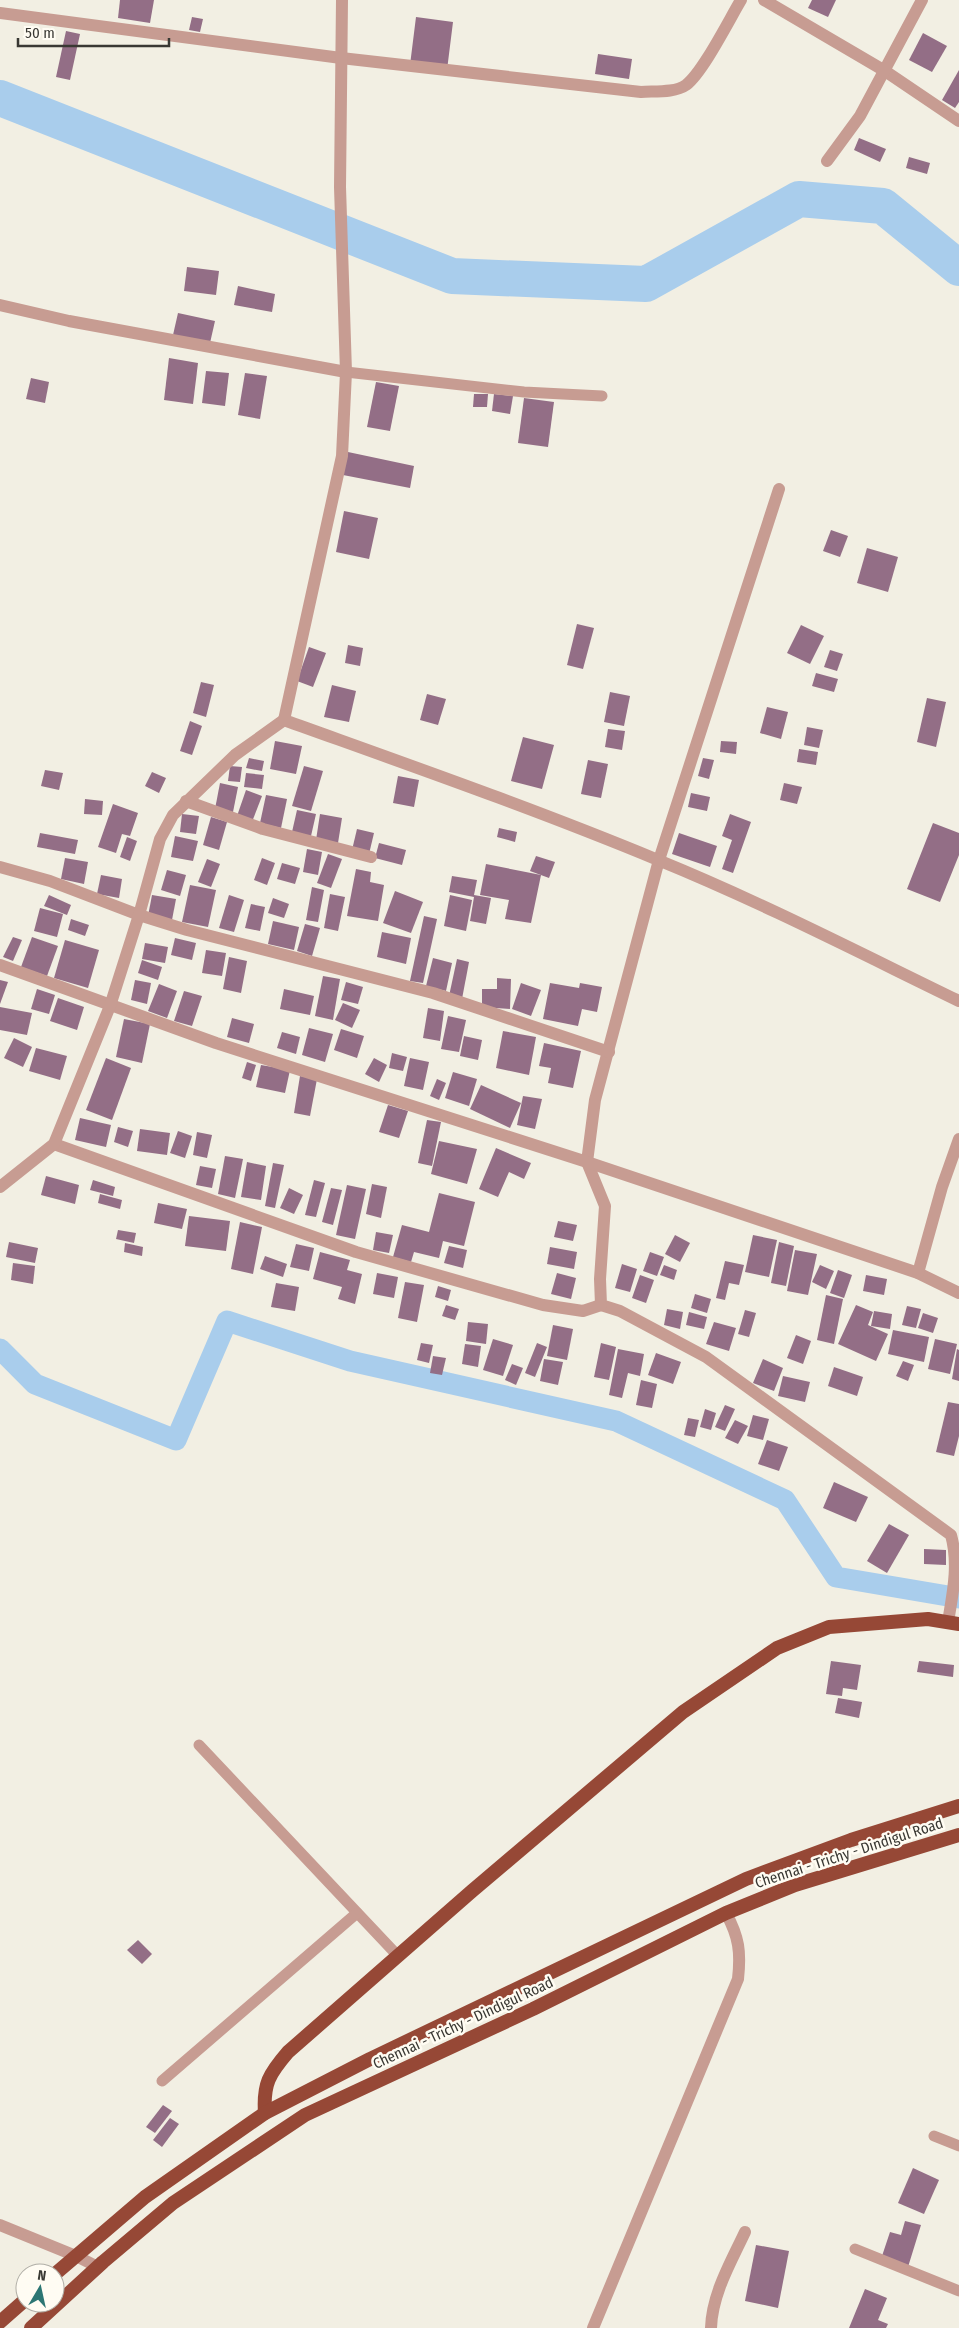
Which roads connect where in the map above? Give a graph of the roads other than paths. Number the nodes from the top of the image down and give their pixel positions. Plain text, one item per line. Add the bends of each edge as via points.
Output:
1 (342, 0) edge
2 (741, 0) edge
3 (764, 0) edge
4 (922, 0) edge
5 (0, 13) edge
6 (341, 58) junction
7 (884, 71) junction
8 (959, 121) edge
9 (827, 161) dead end
10 (0, 305) edge
11 (346, 372) junction
12 (602, 396) dead end
13 (779, 489) dead end
14 (284, 720) junction
15 (186, 801) junction
16 (371, 857) dead end
17 (659, 860) junction
18 (0, 867) edge
19 (139, 915) junction
20 (0, 965) edge
21 (959, 1001) edge
22 (110, 1006) junction
23 (609, 1052) junction
24 (959, 1139) edge
25 (54, 1144) junction
26 (587, 1162) junction
27 (0, 1187) edge
28 (918, 1273) junction
29 (959, 1292) edge
30 (601, 1305) junction
31 (952, 1619) edge
32 (199, 1745) dead end
33 (959, 1806) edge
34 (959, 1835) edge
35 (357, 1913) junction
36 (726, 1913) junction
37 (398, 1956) junction
38 (162, 2081) dead end
39 (265, 2113) junction
40 (934, 2136) dead end
41 (959, 2146) edge
42 (0, 2225) edge
43 (745, 2232) dead end
44 (855, 2249) dead end
45 (76, 2256) junction
46 (65, 2265) edge
47 (98, 2268) junction
48 (959, 2291) edge
49 (15, 2309) edge
50 (0, 2322) edge
51 (31, 2328) edge
52 (593, 2328) edge
53 (711, 2328) edge

1 - 6 street
2 - 6 street via 698,71 686,85 671,90 641,92
3 - 7 street
4 - 7 street
5 - 6 street
6 - 11 street via 340,187
7 - 8 street
7 - 9 street via 860,116
10 - 11 street via 68,321
11 - 12 lane via 524,392
11 - 14 street via 342,456
13 - 17 street
14 - 15 street via 235,755
14 - 17 street
15 - 16 street via 263,829
15 - 19 street via 172,815 160,839
17 - 21 street
17 - 23 street
18 - 19 street via 50,881
19 - 22 street
19 - 23 street via 433,993
20 - 22 street
22 - 25 street
22 - 26 street
23 - 26 street via 595,1100
24 - 28 street
25 - 27 street
25 - 30 street via 356,1252 543,1305 583,1311
26 - 28 street
26 - 30 street via 605,1206
28 - 29 street
30 - 31 street via 620,1311 706,1356 951,1535 957,1567
31 - 37 highway via 829,1627 777,1648 683,1712
32 - 35 lane
33 - 39 highway, Chennai - Trichy - Dindigul Road via 851,1840 746,1879 370,2059
34 - 36 highway, Chennai - Trichy - Dindigul Road via 795,1886
35 - 37 lane
35 - 38 lane
36 - 47 highway, Chennai - Trichy - Dindigul Road via 533,2009 305,2115 173,2204
36 - 52 street via 735,1929 741,1954 738,1979
37 - 39 highway via 276,2066 267,2081
39 - 45 highway, Chennai - Trichy - Dindigul Road via 145,2197
40 - 41 lane
42 - 45 street
43 - 53 street via 719,2290
44 - 48 lane
45 - 46 highway, Chennai - Trichy - Dindigul Road
45 - 47 street
47 - 51 highway, Chennai - Trichy - Dindigul Road
49 - 50 highway

